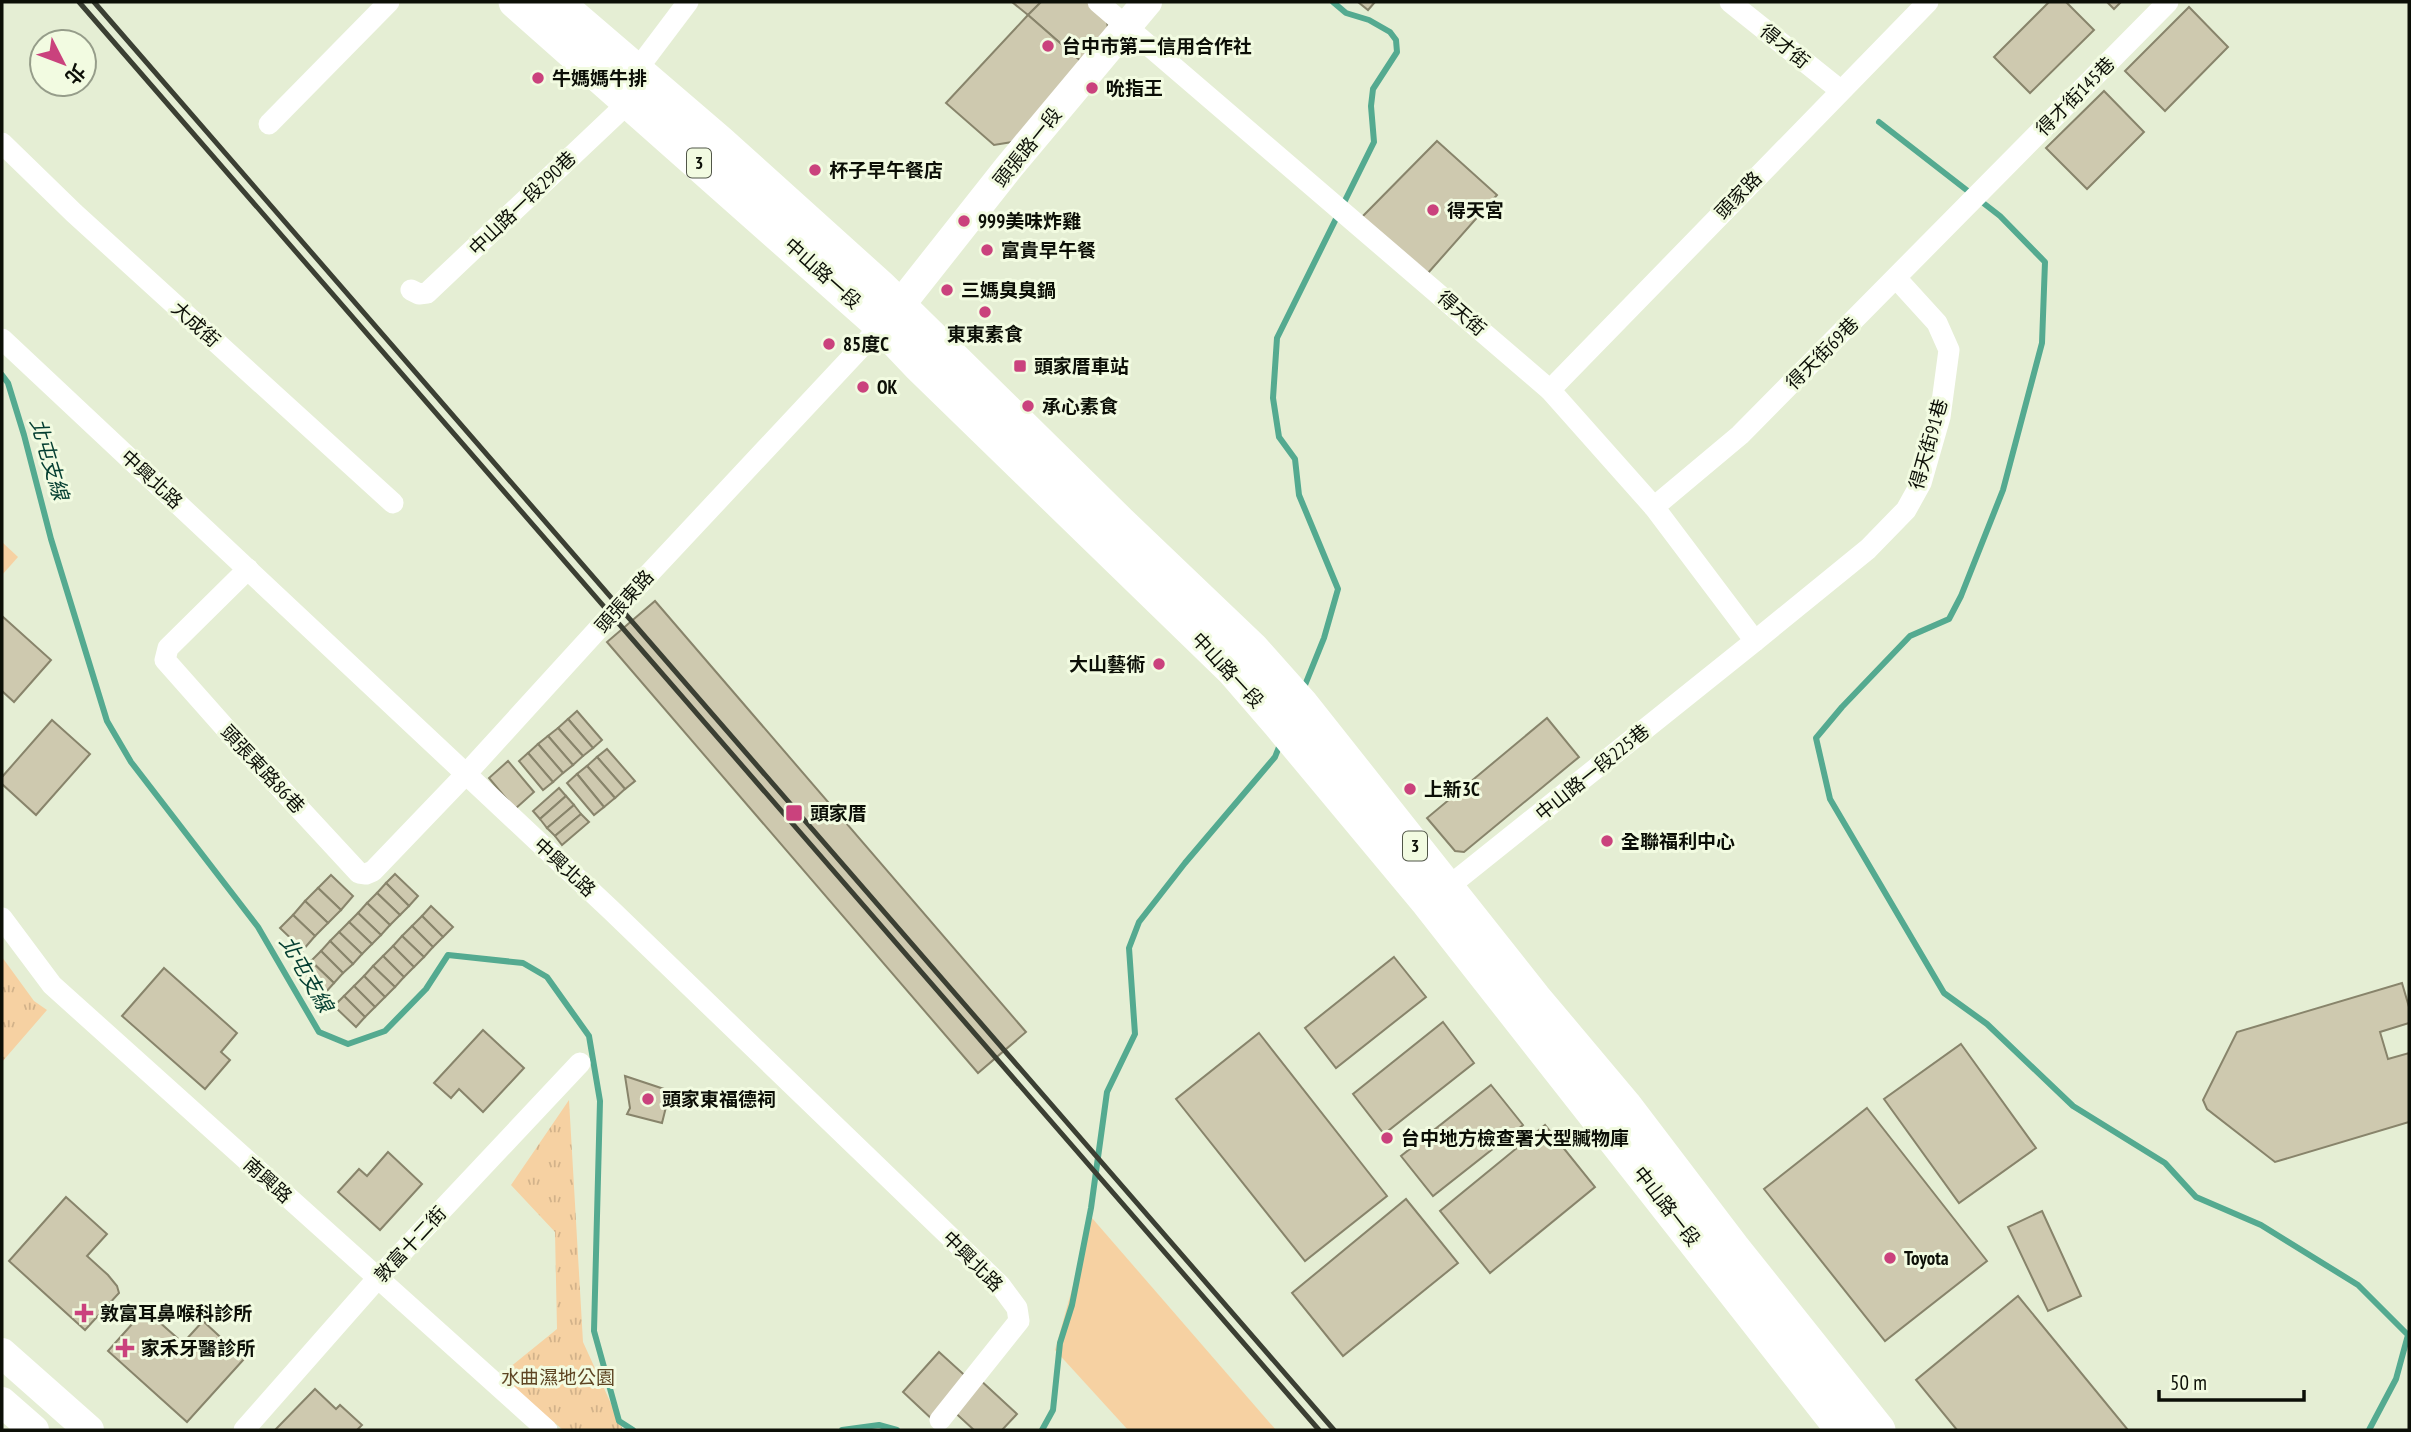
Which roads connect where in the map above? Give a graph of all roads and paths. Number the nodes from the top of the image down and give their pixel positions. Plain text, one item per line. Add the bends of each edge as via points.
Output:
1 (389, 2) edge
2 (515, 2) edge
3 (556, 2) edge
4 (688, 2) edge
5 (1098, 2) edge
6 (1147, 2) edge
7 (1730, 2) edge
8 (1928, 2) edge
9 (2168, 2) edge
10 (1126, 27) junction
11 (633, 86) junction
12 (1840, 90) junction
13 (269, 124) dead end
14 (2, 143) edge
15 (1981, 189) joint
16 (1896, 278) junction
17 (411, 289) dead end
18 (891, 315) junction
19 (2, 339) edge
20 (1550, 390) junction
21 (393, 503) dead end
22 (1654, 507) junction
23 (248, 569) junction
24 (1755, 641) junction
25 (466, 774) junction
26 (366, 874) joint
27 (1438, 895) junction
28 (2, 918) edge
29 (580, 1063) dead end
30 (377, 1279) junction
31 (2, 1353) edge
32 (2, 1402) edge
33 (940, 1420) dead end
34 (34, 1430) edge
35 (89, 1430) edge
36 (244, 1430) edge
37 (547, 1430) edge
38 (1842, 1430) edge
39 (1879, 1430) edge

1 - 13 street
2 - 11 main road, 中山路一段 / 3
3 - 11 main road, 中山路一段 / 3
4 - 11 street
5 - 10 street, 得天街
6 - 10 street, 頭張路一段
7 - 12 street, 得才街
8 - 12 street, 頭家路
9 - 15 street, 得才街145巷
10 - 18 street, 頭張路一段
10 - 20 street, 得天街
11 - 17 street, 中山路一段290巷 via 427,293
11 - 18 main road, 中山路一段 / 3 via 778,194
12 - 20 street, 頭家路
14 - 21 street, 大成街
15 - 16 street, 得天街69巷
16 - 22 street, 得天街69巷 via 1740,435
16 - 24 street, 得天街91巷 via 1937,323 1949,350 1940,417 1920,483 1906,510 1868,549
18 - 25 street, 頭張東路
18 - 27 main road, 中山路一段 / 3 via 1253,649 1302,704
19 - 23 street, 中興北路
20 - 22 street, 得天街
22 - 24 street, 得天街
23 - 25 street, 中興北路
23 - 26 street, 頭張東路86巷 via 168,648 165,660 359,873
24 - 27 street, 中山路一段225巷
25 - 26 street, 頭張東路
25 - 33 street, 中興北路 via 1000,1284 1017,1308 1019,1321
27 - 38 main road, 中山路一段 / 3
27 - 39 main road, 中山路一段 / 3 via 1535,998 1625,1105
28 - 30 street, 南興路 via 52,985
29 - 30 street, 敦富十二街
30 - 36 street, 敦富十二街
30 - 37 street, 南興路
31 - 35 street
32 - 34 street

